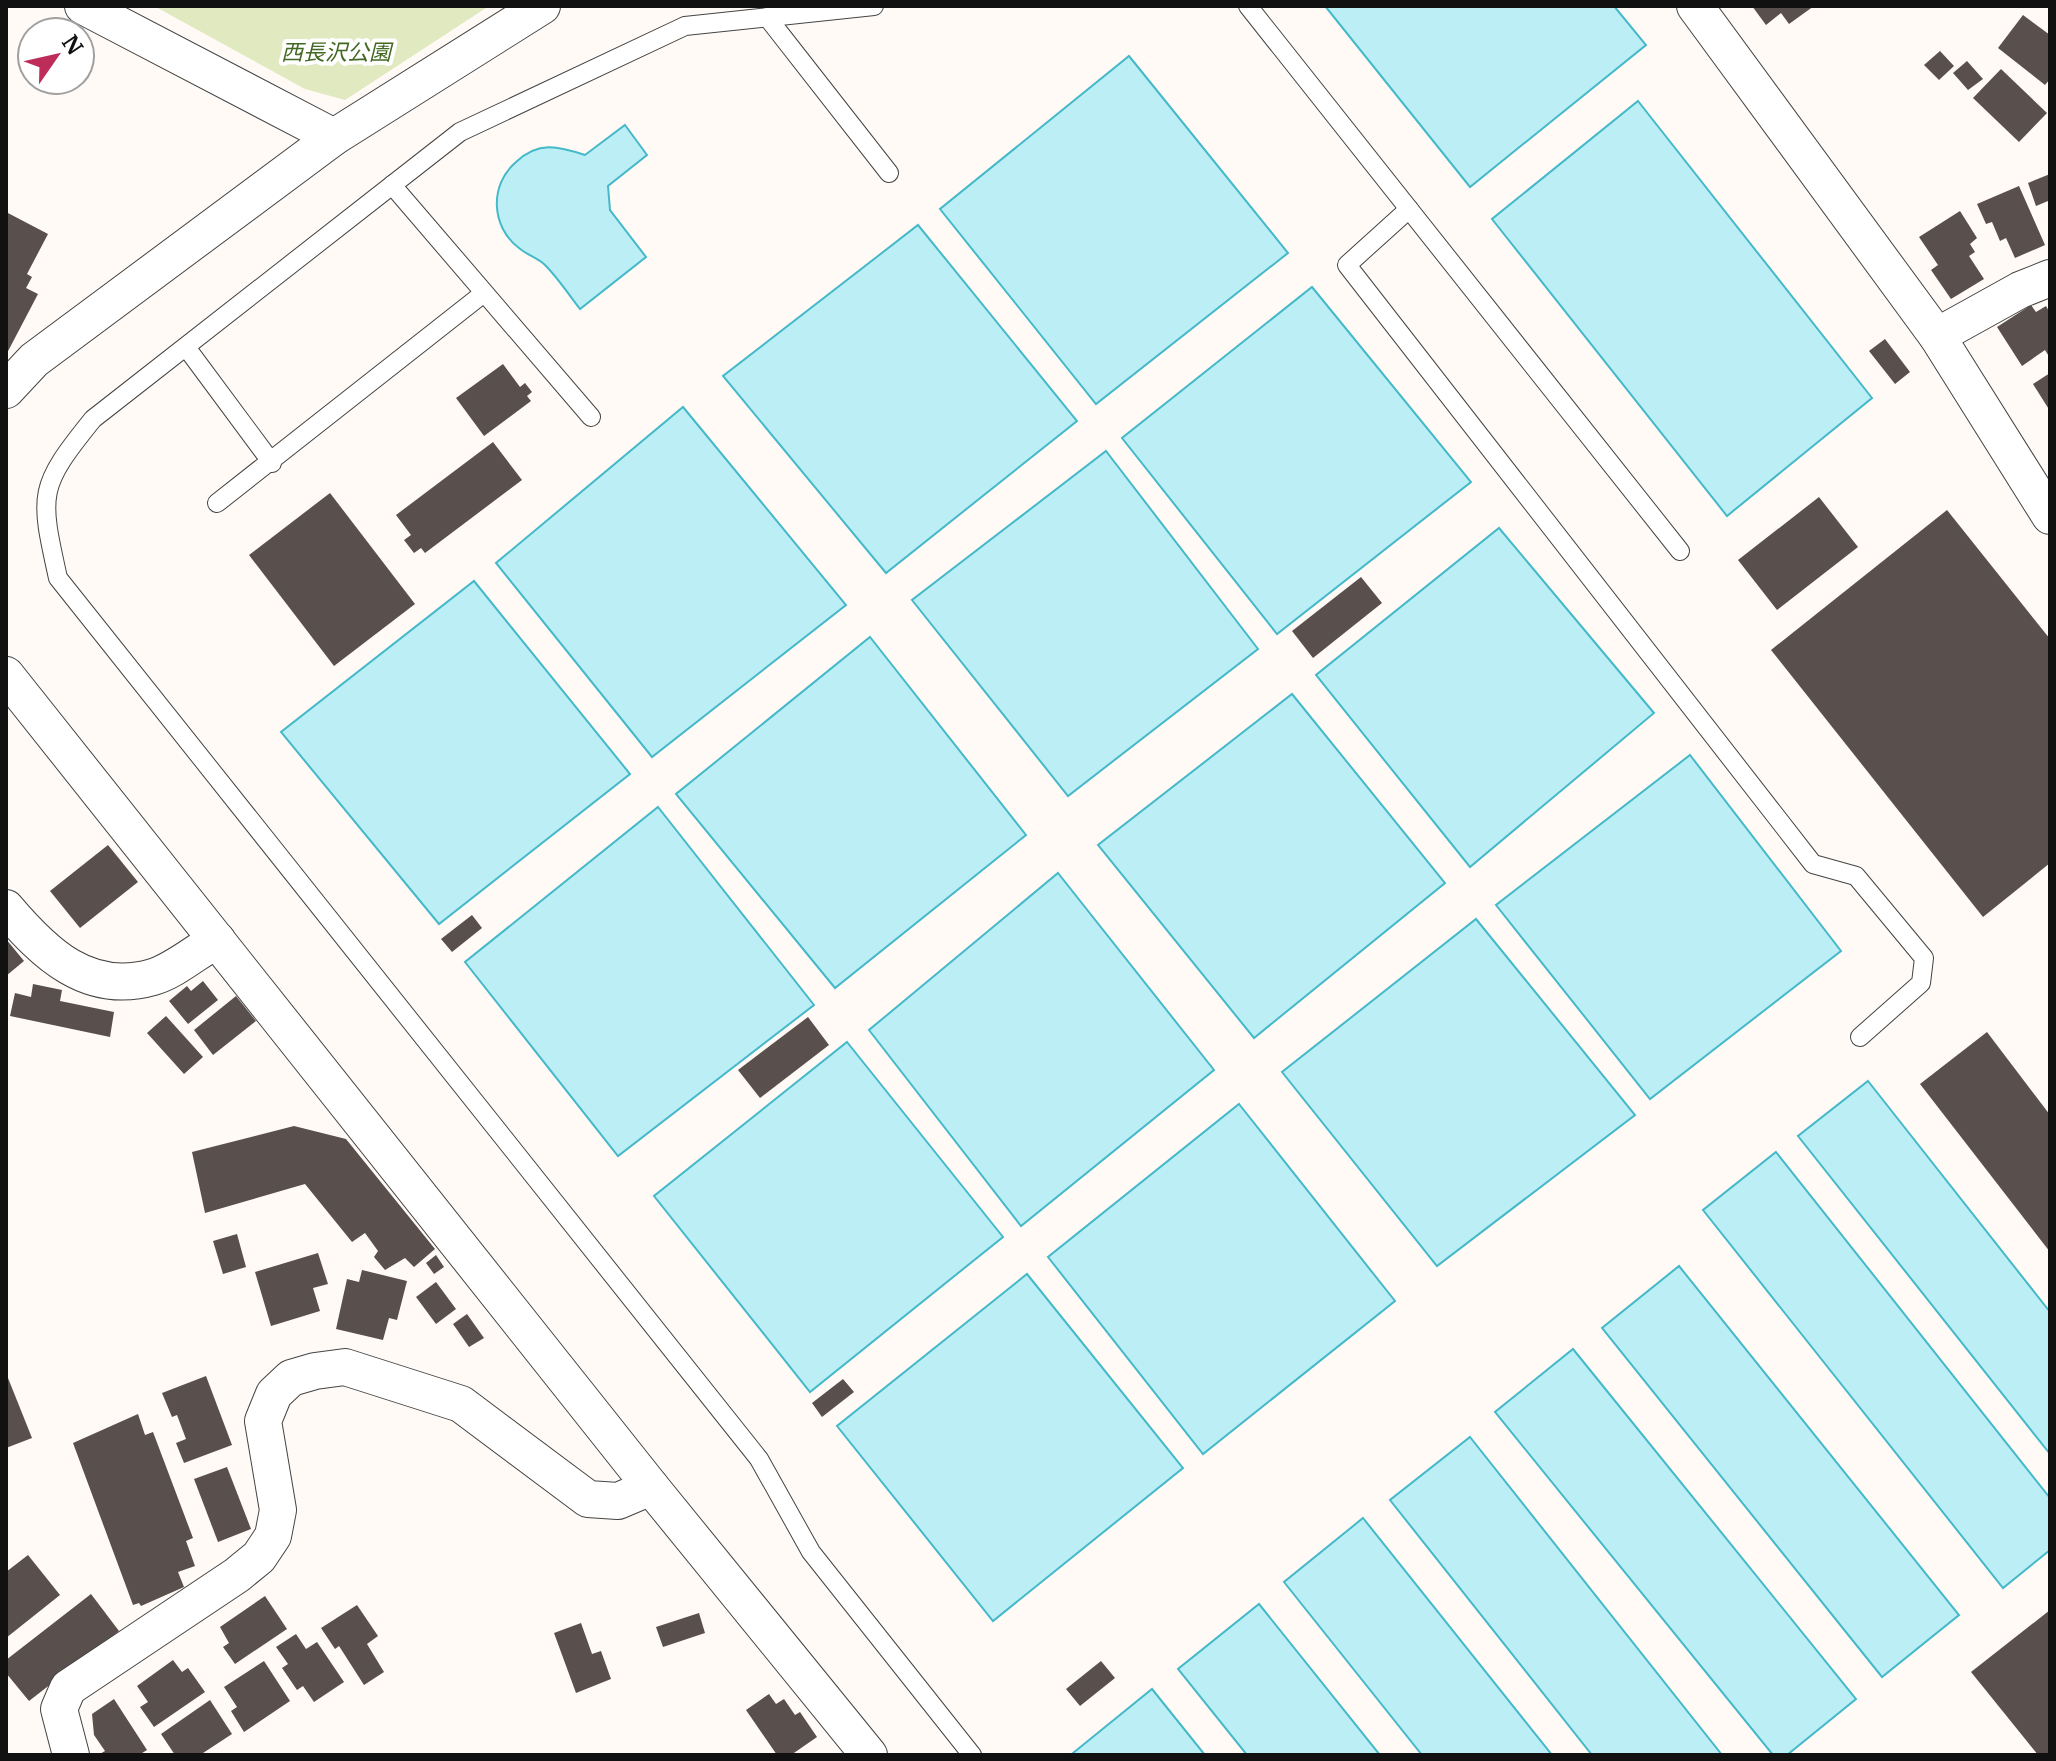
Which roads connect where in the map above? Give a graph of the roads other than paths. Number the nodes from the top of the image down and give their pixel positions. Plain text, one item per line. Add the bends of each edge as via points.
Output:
1 (83, 6) edge
2 (542, 6) edge
3 (874, 6) edge
4 (1248, 6) edge
5 (1695, 6) edge
6 (767, 17) junction
7 (334, 137) junction
8 (889, 173) dead end
9 (392, 185) junction
10 (1409, 209) junction
11 (2050, 278) edge
12 (484, 293) junction
13 (1937, 336) junction
14 (186, 347) junction
15 (6, 390) edge
16 (591, 417) dead end
17 (272, 463) junction
18 (217, 503) dead end
19 (2050, 516) edge
20 (1680, 551) dead end
21 (6, 675) edge
22 (6, 908) edge
23 (217, 940) junction
24 (1860, 1037) dead end
25 (651, 1487) junction
26 (71, 1755) edge
27 (869, 1755) edge
28 (972, 1755) edge

1 - 7 street
2 - 7 street
3 - 6 lane
4 - 10 lane
5 - 13 street
6 - 8 lane
6 - 9 lane via 685,26 460,132
7 - 15 street via 34,360
9 - 12 lane
9 - 14 lane
10 - 20 lane
10 - 24 lane via 1347,265 1813,864 1856,876 1924,958 1921,983
11 - 13 street
12 - 16 lane
12 - 17 lane
13 - 19 street
14 - 17 lane
14 - 28 lane via 93,419 60,461 46,489 47,529 58,578 759,1459 811,1552
17 - 18 lane
21 - 23 street
22 - 23 street via 40,948 73,971 110,981 153,977
23 - 25 street
25 - 26 street via 618,1501 588,1499 461,1404 345,1367 291,1378 274,1394 263,1421 278,1510 273,1536 237,1575 68,1688 59,1709
25 - 27 street

